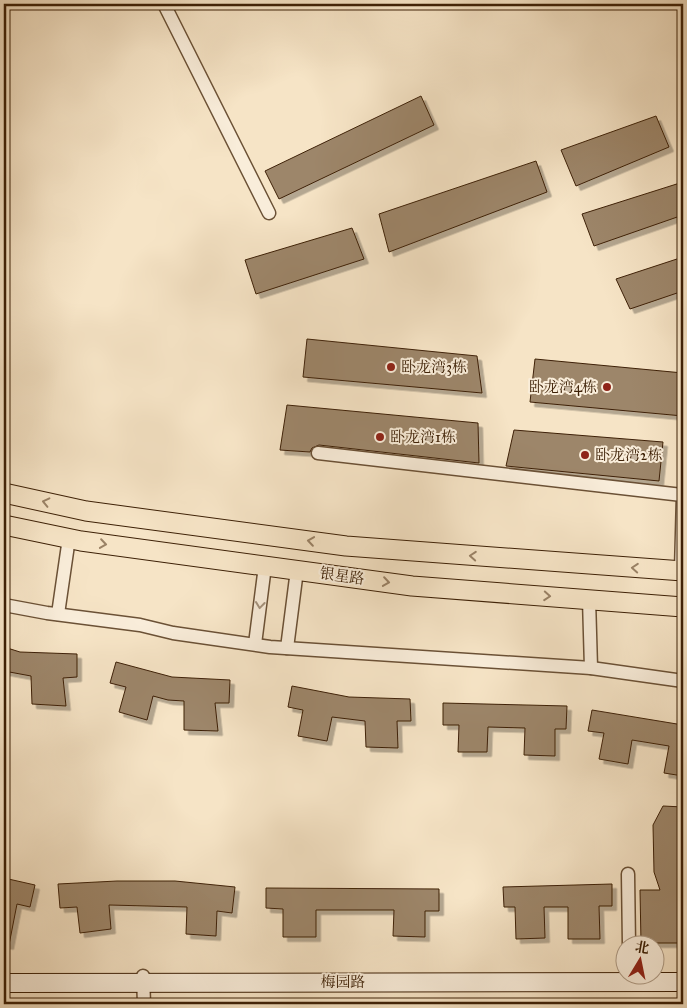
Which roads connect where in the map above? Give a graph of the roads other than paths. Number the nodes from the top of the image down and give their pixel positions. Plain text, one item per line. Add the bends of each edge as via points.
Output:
1 (164, 4) edge
2 (269, 213) dead end
3 (318, 453) dead end
4 (4, 492) edge
5 (683, 495) edge
6 (4, 525) edge
7 (69, 538) junction
8 (266, 566) junction
9 (297, 570) junction
10 (682, 571) edge
11 (589, 599) junction
12 (4, 605) edge
13 (683, 606) edge
14 (58, 614) junction
15 (255, 644) junction
16 (287, 648) junction
17 (591, 668) junction
18 (683, 681) edge
19 (628, 874) dead end
20 (629, 936) edge
21 (664, 975) edge
22 (683, 975) edge
23 (4, 976) edge
24 (614, 978) edge
25 (144, 979) junction
26 (664, 981) edge
27 (683, 982) edge
28 (4, 983) edge
29 (144, 1004) edge

1 - 2 street
3 - 5 street
10 -> 4 main road, 银星路 via 346,546 86,511
5 - 10 street
6 - 7 main road, 银星路
7 -> 8 main road, 银星路
7 - 14 street
8 - 9 main road, 银星路
8 -> 15 street
9 -> 11 main road, 银星路 via 412,586
9 - 16 street
11 - 13 main road, 银星路
11 - 17 street
12 - 14 street
14 - 15 street
15 - 16 street
16 - 17 street
17 - 18 street
19 - 20 street
21 - 22 street
23 - 25 street, 梅园路
24 - 25 street, 梅园路
25 - 28 street, 梅园路
25 - 29 street
26 - 27 street, 梅园路

